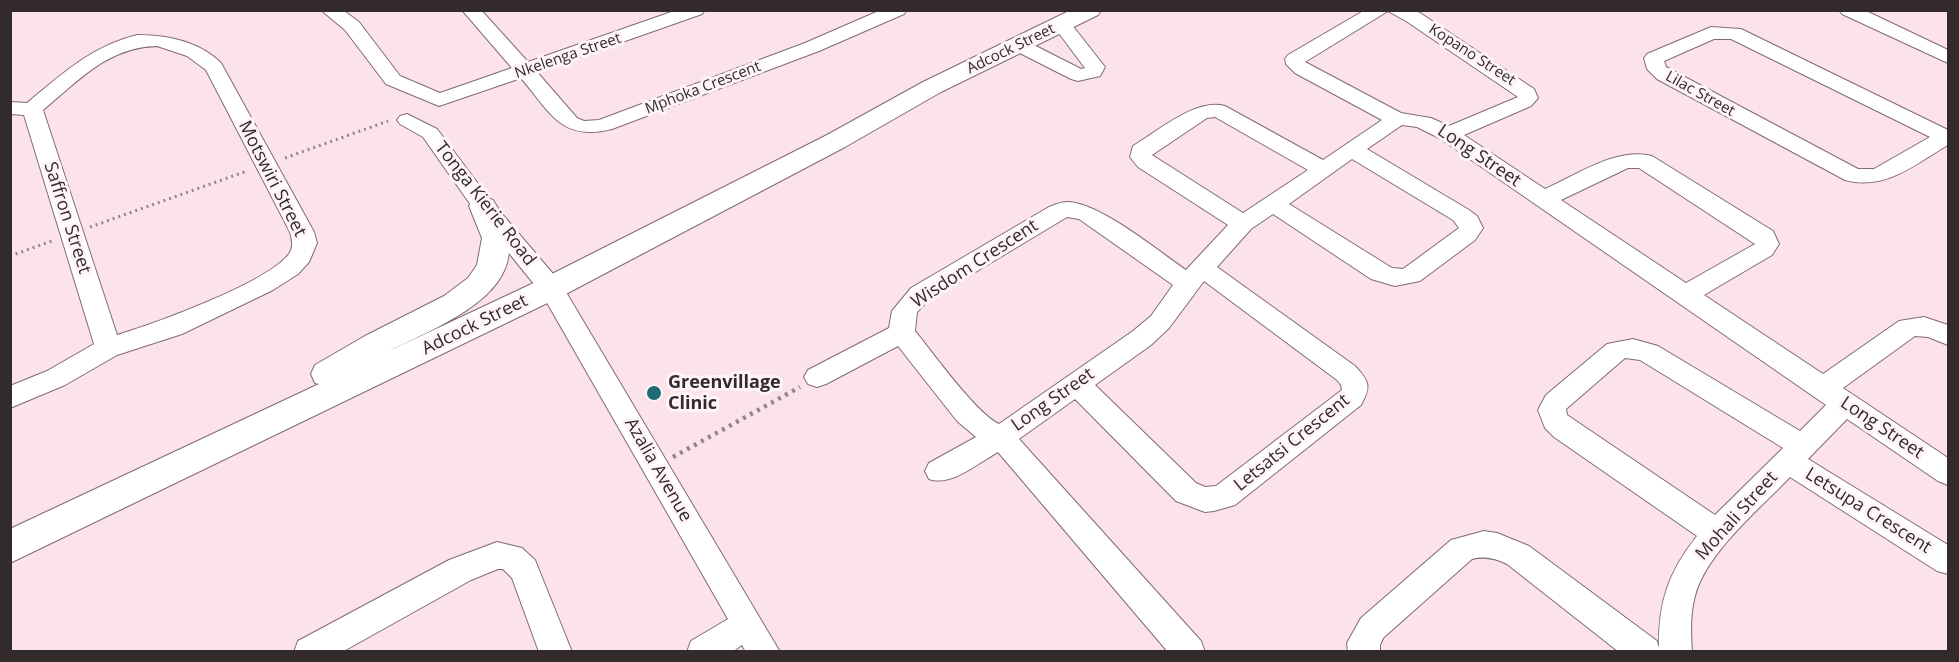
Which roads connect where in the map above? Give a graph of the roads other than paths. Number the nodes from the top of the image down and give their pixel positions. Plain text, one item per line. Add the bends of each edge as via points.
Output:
1 (330, 10) edge
2 (496, 10) edge
3 (696, 10) edge
4 (897, 10) edge
5 (1090, 10) edge
6 (1379, 10) edge
7 (1396, 10) edge
8 (1848, 10) edge
9 (474, 14) edge
10 (1062, 24) junction
11 (1019, 45) junction
12 (1948, 57) edge
13 (525, 71) junction
14 (393, 80) junction
15 (21, 109) edge
16 (434, 110) junction
17 (401, 116) junction
18 (1397, 119) junction
19 (1448, 134) junction
20 (1947, 136) edge
21 (1352, 150) junction
22 (1323, 170) junction
23 (1543, 199) junction
24 (1273, 204) junction
25 (483, 206) junction
26 (1243, 224) junction
27 (1195, 276) junction
28 (545, 281) junction
29 (1685, 295) junction
30 (902, 333) junction
31 (1948, 336) edge
32 (108, 348) junction
33 (327, 374) junction
34 (817, 377) road end
35 (1077, 384) junction
36 (1834, 395) junction
37 (10, 398) edge
38 (1001, 437) junction
39 (1795, 453) junction
40 (939, 471) dead end
41 (1948, 473) edge
42 (1717, 533) junction
43 (10, 535) edge
44 (10, 547) edge
45 (1948, 561) edge
46 (748, 624) junction
47 (310, 651) edge
48 (556, 651) edge
49 (703, 651) edge
50 (764, 651) edge
51 (1189, 651) edge
52 (1364, 651) edge
53 (1645, 651) edge
54 (1676, 651) edge

1 - 14 street via 352,26
2 - 9 street
3 - 13 street, Nkelenga Street
4 - 13 street, Mphoka Crescent via 812,47 592,128 570,122
5 - 10 main road, Adcock Street
6 - 18 street via 1295,59 1302,69
7 - 19 street, Kopano Street via 1413,17 1527,93 1524,102
8 - 12 street
9 - 13 street, Mphoka Crescent
10 - 11 main road, Adcock Street
10 - 11 street via 1095,68 1094,72 1078,75
11 - 28 main road, Adcock Street via 932,87 910,93
13 - 16 street, Nkelenga Street
14 - 16 street
14 - 17 street
15 - 32 street, Saffron Street via 72,234
15 - 32 street, Motswiri Street via 113,47 142,39 165,41 199,54 214,67 302,232 305,243 301,256 264,284 212,311
16 - 17 street, Tonga Kierie Road
16 - 17 street, Nkelenga Street via 410,99 400,104
16 - 25 street, Tonga Kierie Road
18 - 19 street, Long Street via 1415,119
18 - 21 street, Long Street
19 - 23 street, Long Street
20 - 20 street, Lilac Street via 1880,175 1852,175 1664,75 1654,58 1711,33 1734,33
21 - 22 street, Long Street
21 - 24 street via 1461,215 1471,228 1467,234 1411,275 1391,277
22 - 24 street, Long Street
22 - 26 street via 1218,110 1201,112 1141,151 1146,162
23 - 29 street, Long Street
23 - 29 street via 1625,161 1644,161 1765,237 1764,249
24 - 26 street, Long Street
25 - 28 street, Tonga Kierie Road
25 - 33 main road via 496,238 492,266 479,286 455,304
26 - 27 street, Long Street
27 - 30 street, Wisdom Crescent via 1086,213 1066,208 920,294 907,305 900,320
27 - 35 street, Long Street via 1160,322
27 - 35 street, Letsatsi Crescent via 1346,373 1354,381 1356,391 1351,399 1225,496 1212,501 1186,492
28 - 33 main road, Adcock Street
28 - 44 main road, Adcock Street
28 - 46 street, Azalia Avenue
29 - 36 street, Long Street
30 - 34 street
30 - 38 street via 967,413 982,428
31 - 36 street, Mohali Street via 1930,327 1908,328
32 - 37 street, Motswiri Street via 56,378
33 - 43 main road, Adcock Street
35 - 38 street, Long Street
36 - 39 street, Mohali Street
36 - 41 street, Long Street
38 - 40 street, Long Street
38 - 51 street
39 - 42 street, Mohali Street
39 - 42 street, Letsupa Crescent via 1637,348 1616,351 1556,402 1552,410 1564,429
39 - 45 street, Letsupa Crescent
42 - 54 street, Mohali Street via 1689,569 1678,600
46 - 49 street
46 - 50 street, Azalia Avenue
47 - 48 street via 469,566 497,555 511,557 524,570
52 - 53 street via 1363,643 1372,628 1462,549 1478,542 1498,544 1518,555

